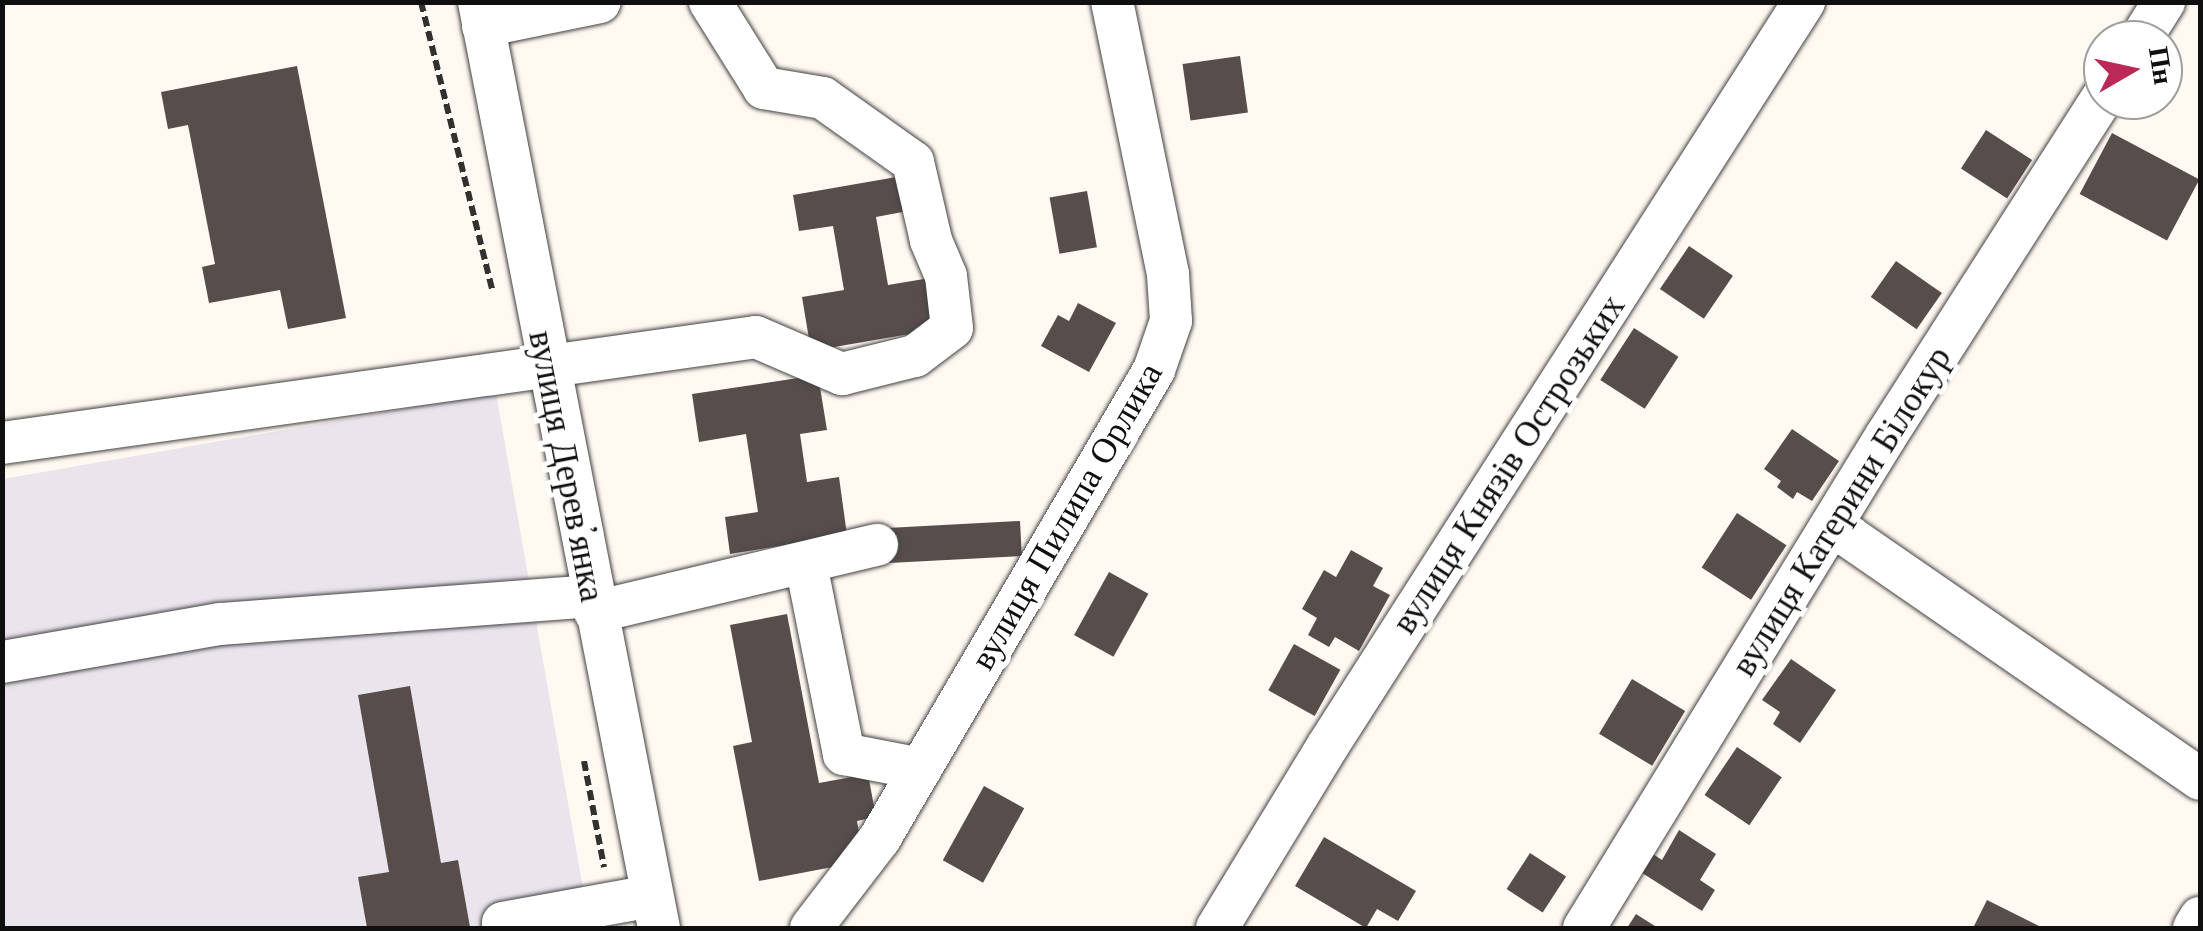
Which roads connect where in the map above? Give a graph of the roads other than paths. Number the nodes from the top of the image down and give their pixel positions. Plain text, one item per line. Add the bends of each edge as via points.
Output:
1 (600, 2) edge
2 (710, 2) edge
3 (1112, 2) edge
4 (1804, 2) edge
5 (481, 14) edge
6 (2088, 120) edge
7 (548, 364) junction
8 (2, 443) edge
9 (1832, 525) junction
10 (876, 545) dead end
11 (806, 564) junction
12 (594, 604) junction
13 (2, 662) edge
14 (921, 769) junction
15 (2200, 779) edge
16 (655, 912) edge
17 (2200, 918) edge
18 (504, 928) edge
19 (811, 928) edge
20 (1217, 928) edge
21 (1584, 928) edge
22 (2194, 928) edge

1 - 5 street
2 - 7 street via 764,88 823,98 913,162 946,276 952,328 915,356 842,374 756,337 713,336
3 - 14 street, вулиця Пилипа Орлика via 1168,274 1171,321 1154,370
4 - 20 street, вулиця Князів Острозьких
5 - 7 street, вулиця Деревʼянка
6 - 9 street, вулиця Катерини Білокур
7 - 8 street
7 - 12 street, вулиця Деревʼянка
9 - 15 street
9 - 21 street, вулиця Катерини Білокур
10 - 11 street
11 - 12 street
11 - 14 street via 844,754
12 - 13 street via 220,624
12 - 16 street, вулиця Деревʼянка
14 - 19 street, вулиця Пилипа Орлика via 880,838
16 - 18 street via 503,923
17 - 22 street

